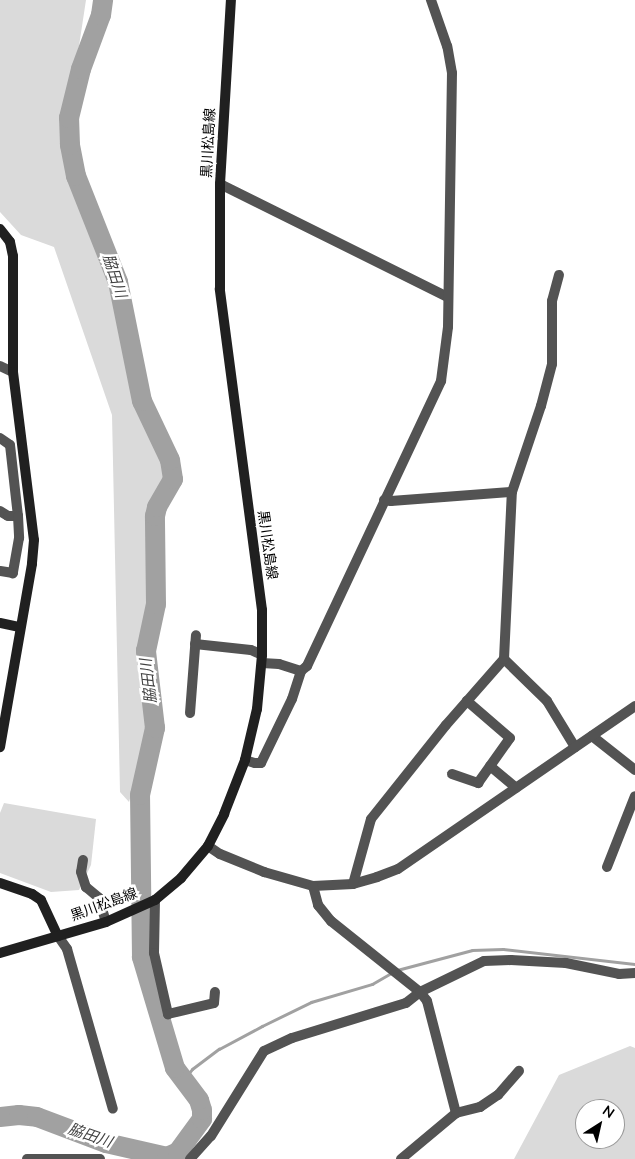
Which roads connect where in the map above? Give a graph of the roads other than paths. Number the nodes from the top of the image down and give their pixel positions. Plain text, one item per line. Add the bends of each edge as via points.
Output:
1 (231, 0) edge
2 (431, 0) edge
3 (220, 184) junction
4 (0, 229) edge
5 (559, 274) dead end
6 (448, 297) junction
7 (0, 366) edge
8 (13, 372) junction
9 (0, 438) edge
10 (512, 492) junction
11 (384, 500) junction
12 (0, 510) edge
13 (18, 516) junction
14 (0, 571) edge
15 (0, 623) edge
16 (19, 627) junction
17 (262, 659) junction
18 (504, 659) junction
19 (301, 670) junction
20 (467, 701) junction
21 (635, 706) edge
22 (190, 713) dead end
23 (592, 736) junction
24 (0, 747) edge
25 (575, 748) junction
26 (245, 760) junction
27 (490, 766) junction
28 (635, 770) edge
29 (452, 774) dead end
30 (516, 788) junction
31 (635, 796) edge
32 (208, 846) junction
33 (83, 860) dead end
34 (607, 867) dead end
35 (0, 883) edge
36 (353, 884) junction
37 (313, 886) junction
38 (155, 900) junction
39 (106, 922) junction
40 (58, 936) junction
41 (0, 953) edge
42 (635, 973) edge
43 (215, 992) dead end
44 (420, 992) junction
45 (519, 1071) dead end
46 (113, 1109) dead end
47 (456, 1113) junction
48 (27, 1159) edge
49 (100, 1159) edge
50 (190, 1159) edge
51 (401, 1159) edge

1 - 3 main road, 黒川松島線
2 - 6 street via 447,46 452,74
3 - 6 street
3 - 17 main road, 黒川松島線 via 220,289 262,610
4 - 8 main road via 10,242 13,256
5 - 10 street via 552,301 552,364
6 - 11 street via 448,328 441,381
7 - 8 street
8 - 16 main road via 34,540
9 - 13 street via 10,445
10 - 11 street
10 - 18 street
11 - 19 street via 306,666
12 - 13 street via 8,516
13 - 14 street via 19,538 13,573
15 - 16 main road
16 - 24 main road
17 - 19 street
17 - 22 street via 251,650 196,640
17 - 26 main road, 黒川松島線 via 257,709
18 - 20 street
18 - 25 street via 547,701
19 - 26 street via 292,699 261,762
20 - 27 street via 510,738
20 - 36 street via 371,819
21 - 23 street
23 - 25 street
23 - 28 street
25 - 30 street
26 - 32 main road, 黒川松島線
27 - 29 street via 478,783
27 - 30 street
30 - 36 street via 398,869
31 - 34 street
32 - 37 street via 264,872
32 - 38 main road, 黒川松島線 via 181,878
33 - 39 street via 81,872 86,886 99,898
35 - 40 main road via 41,900
36 - 37 street
37 - 44 street via 318,905 331,921
38 - 39 main road, 黒川松島線
38 - 43 street via 154,952 168,1014 214,1003
39 - 40 main road, 黒川松島線
40 - 41 main road, 黒川松島線
40 - 46 street via 66,949
42 - 44 street via 619,974 566,963 484,961
44 - 47 street via 427,1001
44 - 50 street via 406,1003 301,1035 264,1051 210,1136
45 - 47 street via 498,1095 480,1107
47 - 51 street
48 - 49 street

